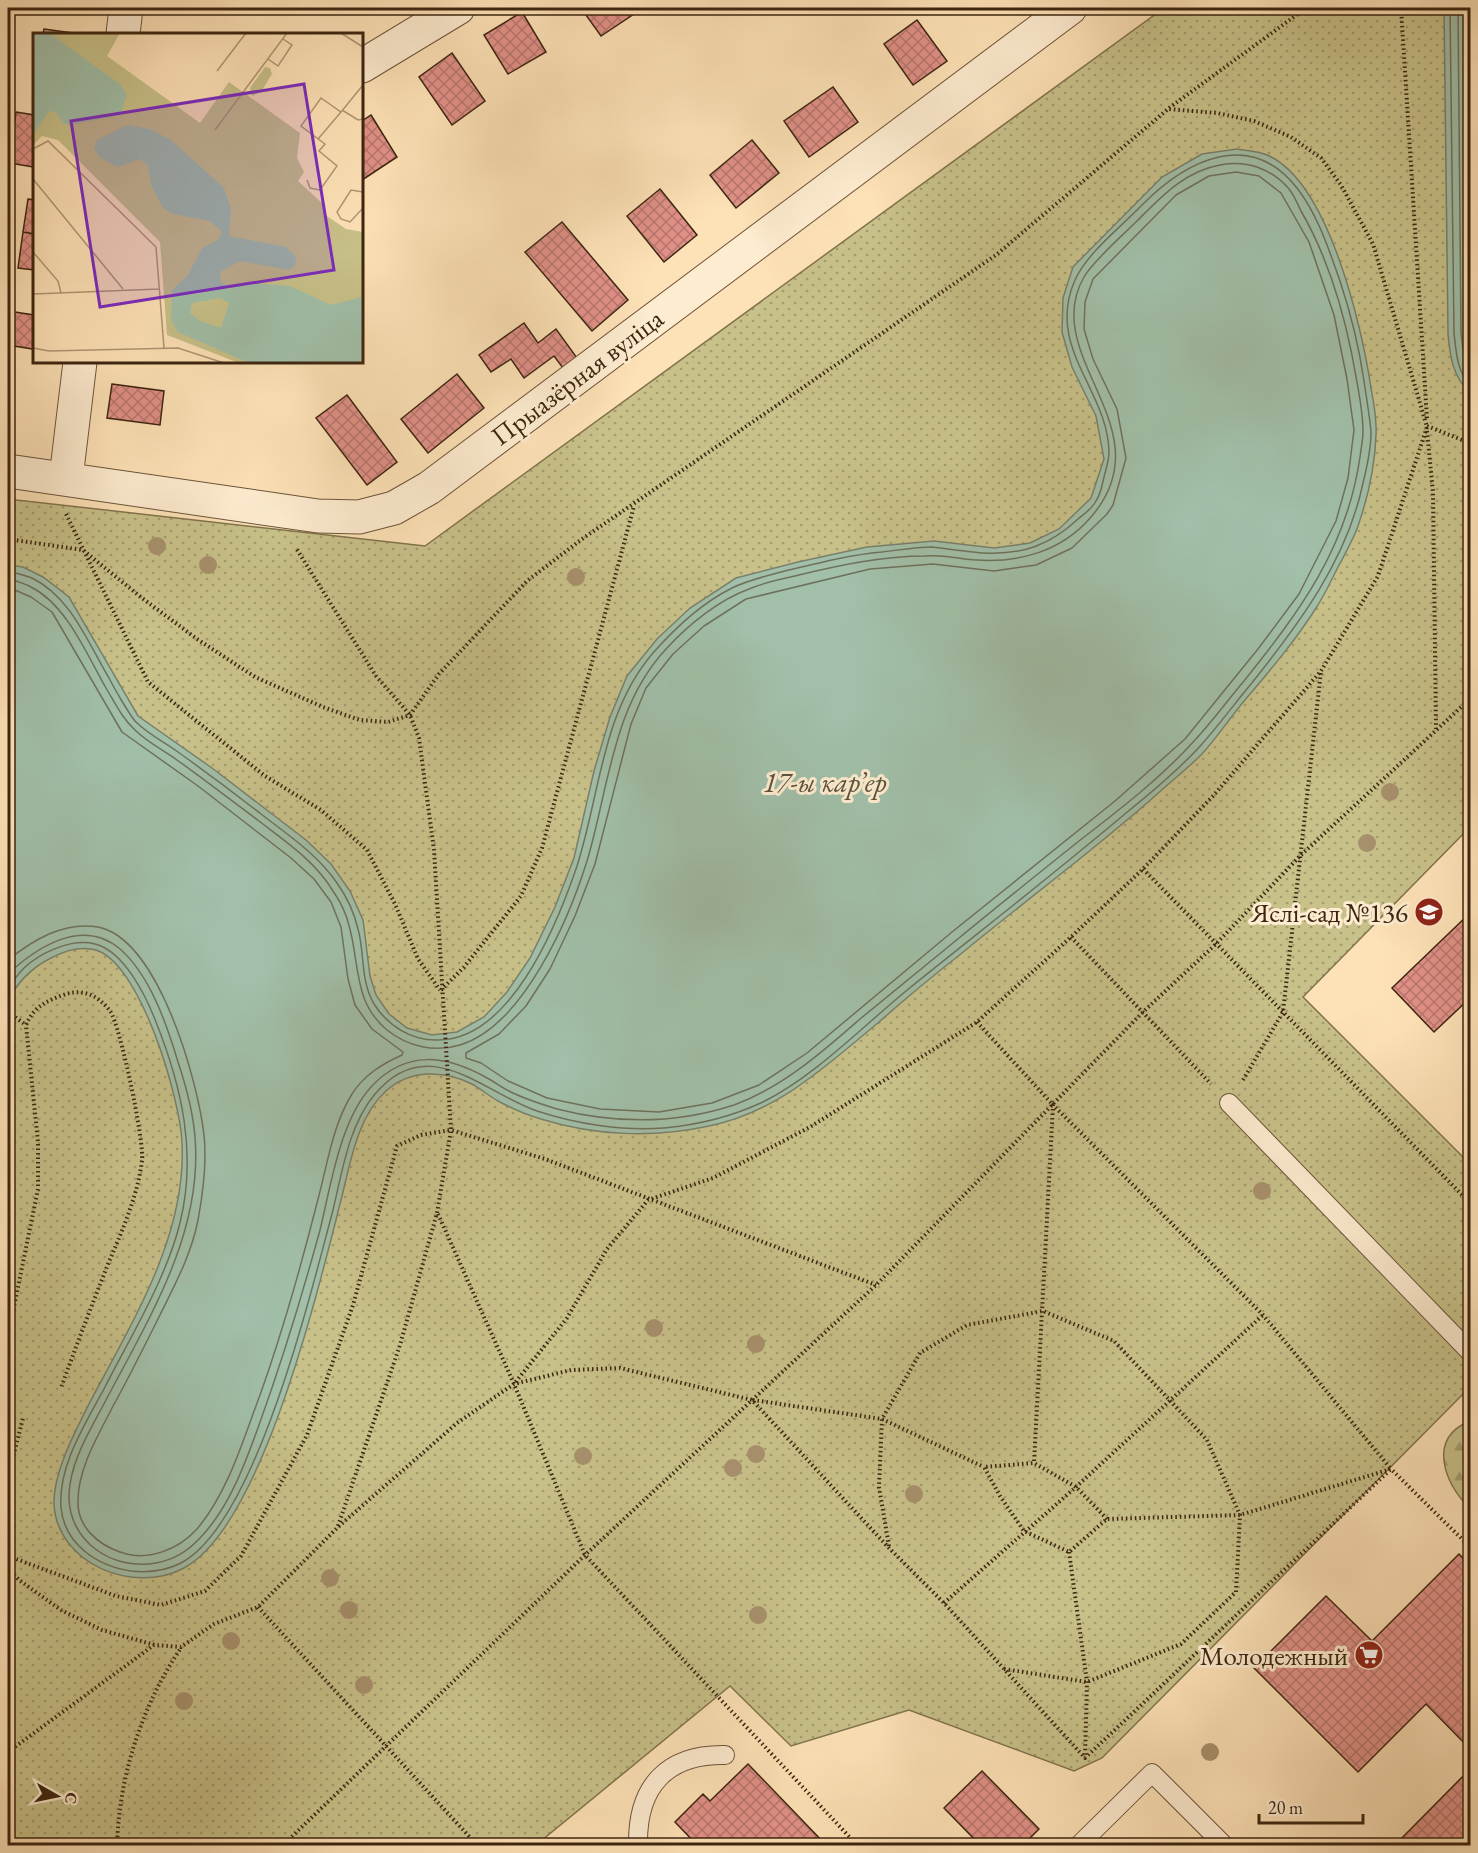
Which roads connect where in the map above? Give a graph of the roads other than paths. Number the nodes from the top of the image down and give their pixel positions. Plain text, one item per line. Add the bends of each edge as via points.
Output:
1 (126, 8) edge
2 (458, 8) edge
3 (1070, 8) edge
4 (123, 33) edge
5 (363, 65) edge
6 (80, 363) edge
7 (8, 471) edge
8 (56, 477) junction
9 (1229, 1103) road end
10 (1470, 1352) edge
11 (725, 1755) dead end
12 (641, 1845) edge
13 (1078, 1845) edge
14 (1225, 1845) edge

1 - 4 street
2 - 5 street
3 - 8 street, Прыазёрная вуліца via 429,488 394,508 359,517 318,516
6 - 8 street
7 - 8 street, Прыазёрная вуліца
9 - 10 lane
11 - 12 lane via 692,1758 663,1774 642,1805 638,1823
13 - 14 lane via 1152,1773

